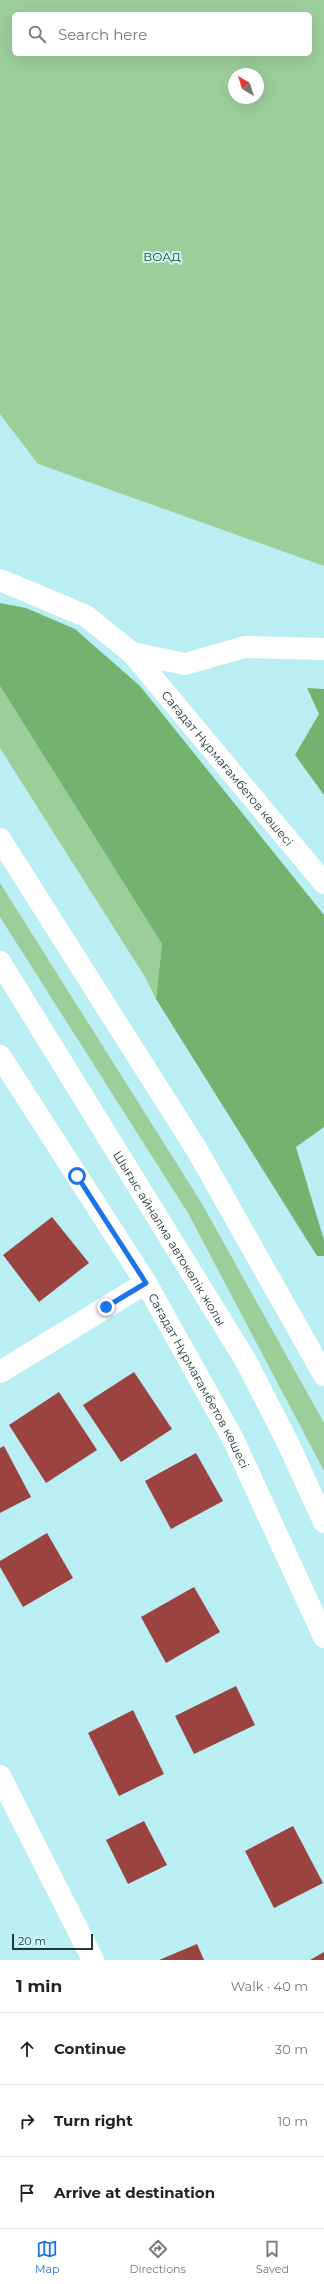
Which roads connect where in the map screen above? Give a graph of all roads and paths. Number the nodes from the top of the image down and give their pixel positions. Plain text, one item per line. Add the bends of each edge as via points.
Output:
1 (0, 580) edge
2 (324, 649) edge
3 (132, 652) junction
4 (0, 839) edge
5 (324, 883) edge
6 (0, 962) edge
7 (0, 1056) edge
8 (146, 1283) junction
9 (0, 1372) edge
10 (324, 1375) edge
11 (324, 1522) edge
12 (324, 1637) edge
13 (0, 1776) edge
14 (93, 1960) edge

1 - 3 street, Сағадат Нұрмағамбетов көшесі via 86,616
2 - 3 street, Сағадат Нұрмағамбетов көшесі via 245,647 185,664
3 - 5 street, Сағадат Нұрмағамбетов көшесі
4 - 10 street via 197,1150
6 - 11 street, Шығыс айналма автокөлік жолы via 246,1361 287,1441
7 - 8 street, Сағадат Нұрмағамбетов көшесі
8 - 9 street
8 - 12 street, Сағадат Нұрмағамбетов көшесі via 233,1439
13 - 14 street

